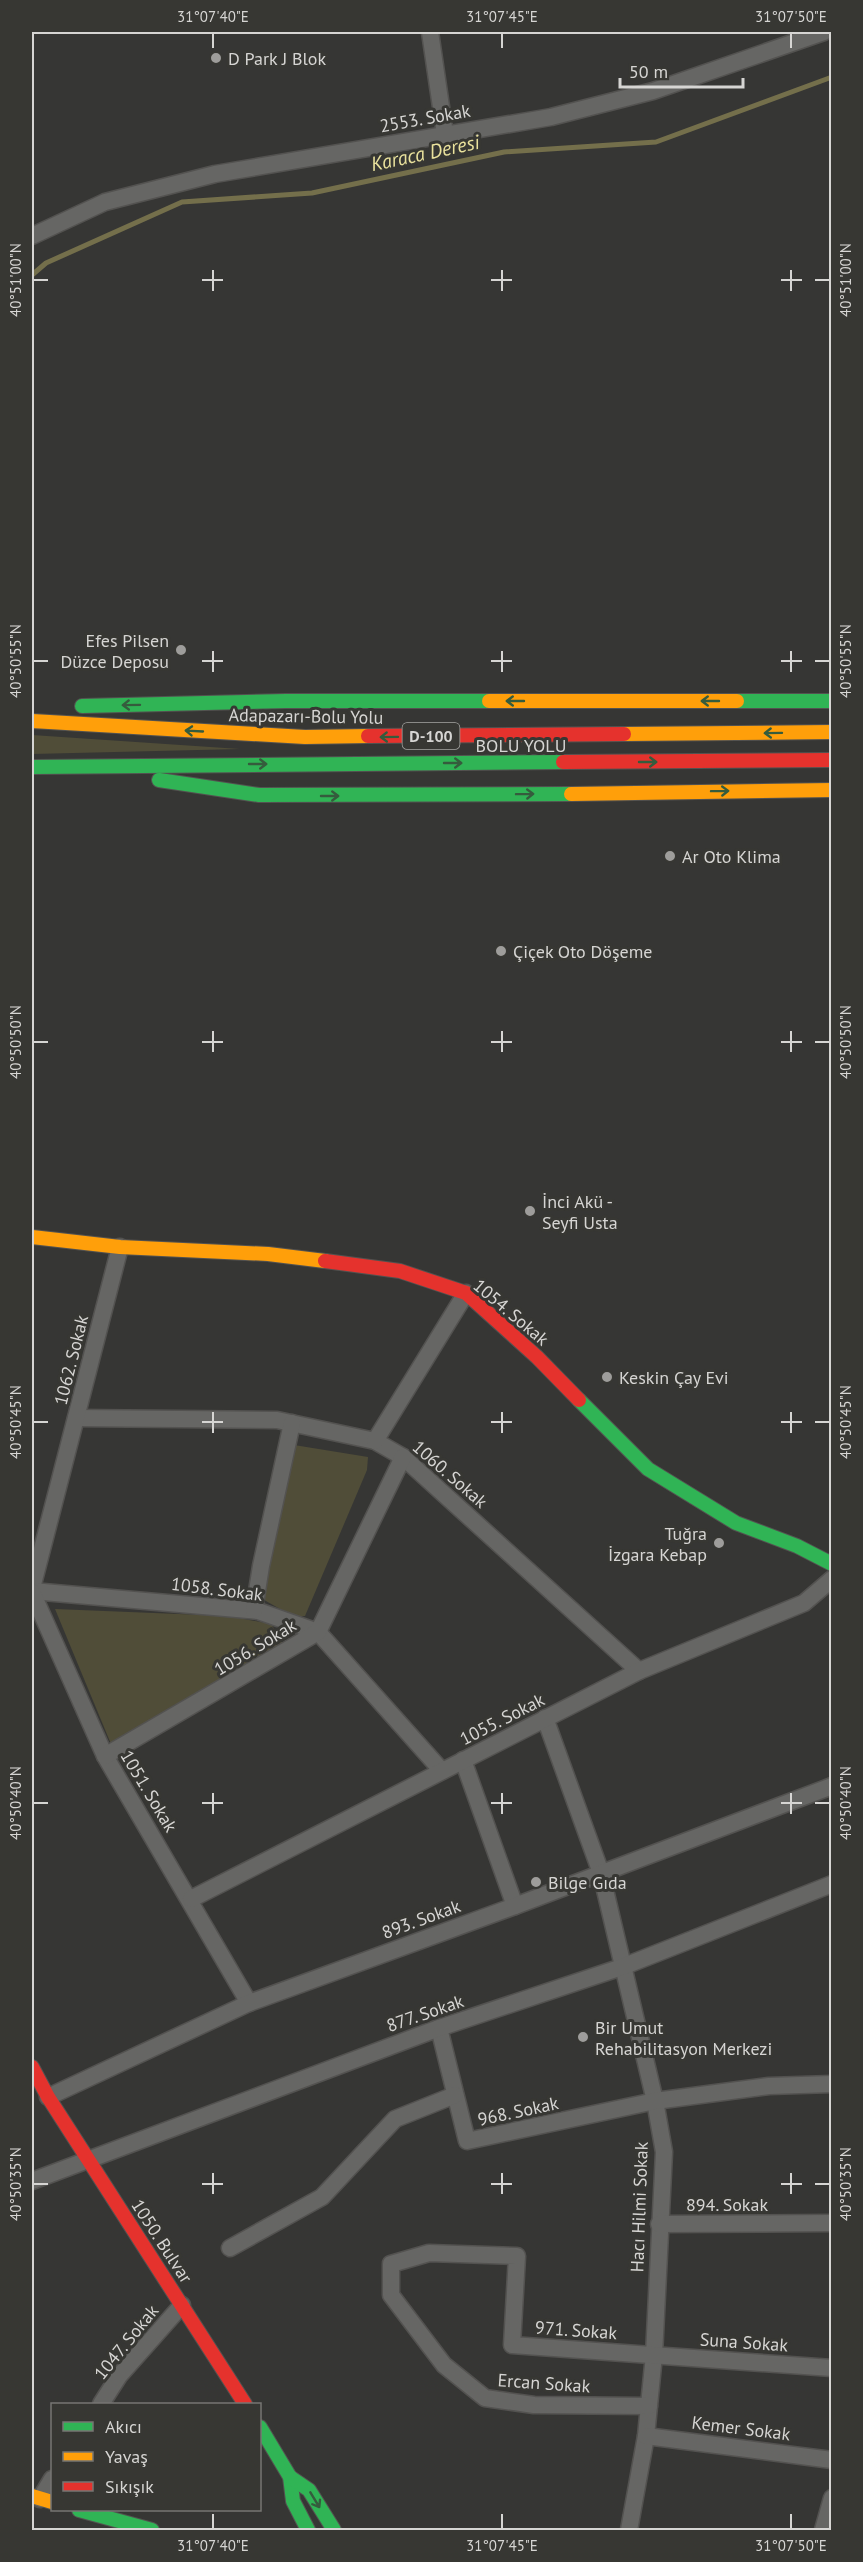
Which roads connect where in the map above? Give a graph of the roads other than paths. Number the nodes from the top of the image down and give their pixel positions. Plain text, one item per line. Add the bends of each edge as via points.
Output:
1 (430, 32) edge
2 (824, 32) edge
3 (445, 134) junction
4 (32, 236) edge
5 (831, 701) edge
6 (32, 710) edge
7 (32, 721) edge
8 (831, 732) edge
9 (831, 760) edge
10 (64, 766) junction
11 (32, 767) edge
12 (831, 790) edge
13 (32, 1237) edge
14 (120, 1247) junction
15 (466, 1293) junction
16 (76, 1418) junction
17 (292, 1423) junction
18 (375, 1441) junction
19 (403, 1457) junction
20 (831, 1564) edge
21 (831, 1579) edge
22 (32, 1590) edge
23 (254, 1611) junction
24 (318, 1632) junction
25 (639, 1671) junction
26 (545, 1718) junction
27 (105, 1756) junction
28 (462, 1760) junction
29 (442, 1771) junction
30 (831, 1786) edge
31 (600, 1873) junction
32 (831, 1884) edge
33 (191, 1899) junction
34 (514, 1906) junction
35 (622, 1967) junction
36 (249, 2003) junction
37 (439, 2028) junction
38 (32, 2067) edge
39 (831, 2084) edge
40 (455, 2095) junction
41 (48, 2097) junction
42 (656, 2101) junction
43 (32, 2104) edge
44 (89, 2160) junction
45 (32, 2181) edge
46 (831, 2223) edge
47 (659, 2224) junction
48 (230, 2248) dead end
49 (518, 2256) joint
50 (182, 2305) junction
51 (654, 2355) junction
52 (831, 2368) edge
53 (101, 2403) edge
54 (244, 2403) edge
55 (649, 2406) junction
56 (261, 2429) edge
57 (646, 2436) junction
58 (831, 2460) edge
59 (290, 2477) junction
60 (51, 2481) edge
61 (831, 2498) edge
62 (41, 2499) edge
63 (83, 2511) edge
64 (152, 2530) edge
65 (308, 2530) edge
66 (333, 2530) edge
67 (629, 2530) edge
68 (823, 2530) edge

1 - 3 street
2 - 3 street, 2553. Sokak via 653,91 550,117
3 - 4 street, 2553. Sokak via 215,174 105,202
5 -> 6 main road via 286,701
8 -> 7 main road, Adapazarı-Bolu Yolu / D-100 via 304,737
10 -> 9 main road, BOLU YOLU / D-100
10 - 11 main road, BOLU YOLU / D-100
10 -> 12 main road via 259,795
13 - 14 main road, 1054. Sokak
14 - 15 main road, 1054. Sokak via 268,1254 400,1271
14 - 16 street, 1062. Sokak
15 - 18 street
15 - 20 main road, 1054. Sokak via 537,1357 648,1469 736,1522
16 - 17 street, 1060. Sokak
16 - 22 street, 1062. Sokak
17 - 18 street, 1060. Sokak
17 - 23 street
18 - 19 street, 1060. Sokak
19 - 24 street, 1056. Sokak
19 - 25 street, 1060. Sokak
21 - 25 street, 1055. Sokak via 804,1603
22 - 23 street, 1058. Sokak
22 - 27 street, 1051. Sokak
23 - 24 street, 1058. Sokak
24 - 27 street, 1056. Sokak
24 - 29 street
25 - 26 street, 1055. Sokak
26 - 28 street, 1055. Sokak
26 - 31 street, Hacı Hilmi Sokak
27 - 33 street, 1051. Sokak
28 - 29 street, 1055. Sokak
28 - 34 street
29 - 33 street, 1055. Sokak
30 - 31 street, 893. Sokak
31 - 34 street, 893. Sokak
31 - 35 street, Hacı Hilmi Sokak
32 - 35 street, 877. Sokak
33 - 36 street, 1051. Sokak
34 - 36 street, 893. Sokak
35 - 37 street, 877. Sokak
35 - 42 street, Hacı Hilmi Sokak
36 - 41 street, 893. Sokak
37 - 40 street, 968. Sokak
37 - 44 street, 877. Sokak
38 - 41 main road, 1050. Bulvar
39 - 42 street via 769,2086
40 - 42 street, 968. Sokak via 467,2141
40 - 48 street via 395,2119 322,2197
41 - 43 main road, 893. Sokak
41 - 44 main road, 1050. Bulvar
42 - 47 street, Hacı Hilmi Sokak via 664,2152
44 - 45 street, 877. Sokak
44 - 50 main road, 1050. Bulvar
46 - 47 street, 894. Sokak
47 - 51 street, Hacı Hilmi Sokak
49 - 51 street, 971. Sokak via 512,2345
49 - 55 street, Ercan Sokak via 429,2253 391,2264 391,2295 444,2365 485,2398 534,2405
50 - 53 street, 1047. Sokak via 119,2376
50 - 54 main road, 1050. Bulvar
51 - 52 street, Suna Sokak
51 - 55 street, Hacı Hilmi Sokak
55 - 57 street, Hacı Hilmi Sokak
56 - 59 main road
57 - 58 street, Kemer Sokak
57 - 67 street, Hacı Hilmi Sokak
59 - 65 main road via 293,2501
59 -> 66 main road via 309,2490
60 - 62 street
61 - 68 street
63 - 64 main road

